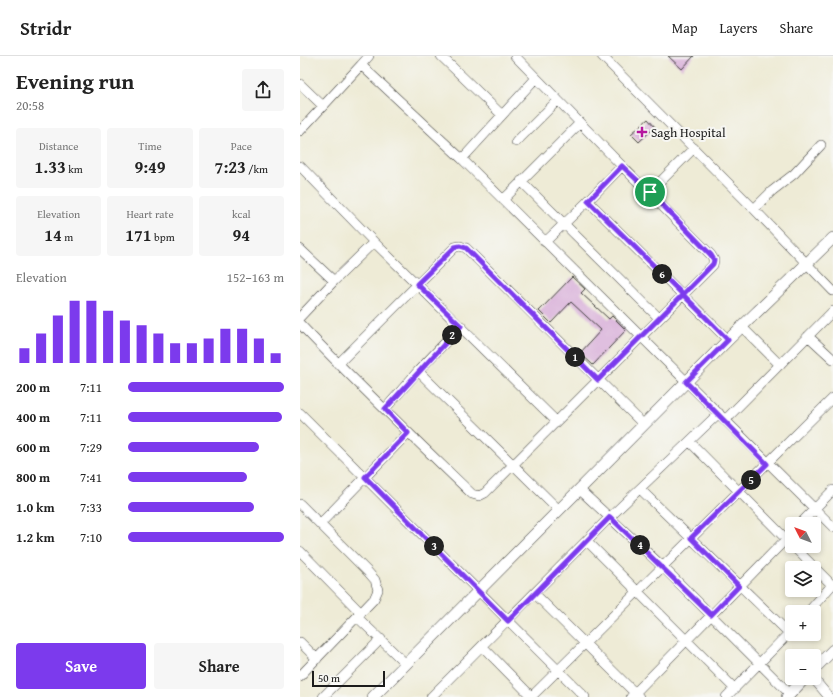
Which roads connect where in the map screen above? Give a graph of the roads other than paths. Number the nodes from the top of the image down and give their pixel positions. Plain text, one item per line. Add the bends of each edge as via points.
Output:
1 (369, 56) edge
2 (441, 56) edge
3 (515, 56) edge
4 (602, 56) edge
5 (361, 65) junction
6 (536, 78) junction
7 (300, 84) edge
8 (558, 100) junction
9 (323, 106) junction
10 (502, 115) junction
11 (580, 123) junction
12 (300, 131) edge
13 (516, 142) dead end
14 (821, 145) dead end
15 (694, 148) junction
16 (462, 159) junction
17 (300, 166) edge
18 (622, 166) junction
19 (522, 181) junction
20 (650, 192) junction
21 (503, 200) junction
22 (588, 201) junction
23 (754, 209) junction
24 (564, 224) junction
25 (833, 238) edge
26 (374, 242) junction
27 (545, 242) junction
28 (300, 249) edge
29 (807, 265) junction
30 (334, 282) junction
31 (417, 284) junction
32 (833, 291) edge
33 (683, 295) junction
34 (833, 311) edge
35 (300, 317) edge
36 (659, 318) junction
37 (300, 324) edge
38 (461, 326) junction
39 (742, 326) junction
40 (808, 336) junction
41 (640, 337) junction
42 (728, 340) junction
43 (833, 359) edge
44 (338, 364) junction
45 (780, 365) junction
46 (418, 371) junction
47 (598, 380) junction
48 (686, 382) junction
49 (833, 398) edge
50 (385, 409) junction
51 (300, 412) edge
52 (722, 417) junction
53 (556, 421) junction
54 (644, 425) junction
55 (408, 433) junction
56 (690, 442) junction
57 (513, 464) junction
58 (767, 464) junction
59 (365, 477) junction
60 (640, 489) junction
61 (580, 490) junction
62 (833, 490) edge
63 (739, 491) junction
64 (300, 504) edge
65 (814, 509) junction
66 (559, 510) junction
67 (610, 517) junction
68 (807, 517) edge
69 (320, 524) junction
70 (833, 527) edge
71 (785, 535) edge
72 (691, 538) junction
73 (587, 541) junction
74 (785, 546) edge
75 (300, 551) edge
76 (802, 553) edge
77 (662, 566) junction
78 (833, 585) edge
79 (739, 586) junction
80 (637, 591) junction
81 (479, 592) junction
82 (535, 594) junction
83 (814, 605) edge
84 (359, 615) junction
85 (711, 615) junction
86 (508, 621) junction
87 (785, 627) edge
88 (785, 637) edge
89 (381, 639) junction
90 (686, 641) junction
91 (300, 642) edge
92 (585, 644) junction
93 (482, 646) junction
94 (833, 650) edge
95 (317, 659) junction
96 (821, 662) edge
97 (761, 663) junction
98 (406, 664) junction
99 (557, 670) junction
100 (300, 676) edge
101 (798, 685) edge
102 (819, 685) edge
103 (735, 689) junction
104 (789, 695) edge
105 (434, 696) edge
106 (635, 696) edge
107 (323, 697) edge
108 (374, 697) edge
109 (532, 697) edge
110 (585, 697) edge
111 (726, 697) edge
112 (829, 697) edge

1 - 5 street
2 - 10 street
3 - 6 street
4 - 15 street
5 - 9 street
5 - 16 street
6 - 8 street
6 - 10 street
7 - 9 street
8 - 11 street
8 - 13 street
9 - 12 street
10 - 16 street
11 - 18 street
11 - 19 street
14 - 23 street via 794,174
15 - 20 street
15 - 23 street
16 - 21 street
17 - 26 street
18 - 20 street
18 - 22 street
19 - 21 street
19 - 24 street
20 - 33 street via 714,260
21 - 27 street
22 - 24 street
22 - 33 street
23 - 29 street
24 - 27 street
24 - 36 street
25 - 29 street
26 - 30 street
26 - 31 street
27 - 41 street
28 - 30 street
29 - 32 street
29 - 39 street
30 - 35 street
31 - 38 street
31 - 44 street
31 - 47 street via 455,247 466,248
33 - 36 street
33 - 42 street
34 - 40 street
36 - 41 street
37 - 44 street
38 - 46 street
38 - 53 street
39 - 42 street
39 - 45 street
40 - 43 street
40 - 45 street
41 - 47 street
41 - 48 street
42 - 48 street
44 - 50 street
45 - 52 street
46 - 50 street
46 - 57 street
47 - 53 street
47 - 54 street
48 - 52 street
48 - 54 street
49 - 58 street
50 - 55 street
51 - 59 street
52 - 56 street
52 - 58 street
53 - 57 street
54 - 61 street
55 - 57 street via 472,494 479,496 485,492
55 - 59 street
56 - 60 street
56 - 63 street
57 - 66 street
58 - 63 street
58 - 65 street
59 - 69 street
59 - 81 street
60 - 67 street
60 - 72 street
61 - 66 street
61 - 67 street
62 - 65 street
63 - 71 street
63 - 72 street
64 - 69 street
65 - 68 street
65 - 70 street
66 - 81 street
67 - 73 street
67 - 77 street
69 - 84 street via 375,580 378,590 374,600
72 - 77 street
72 - 79 street
73 - 80 street
73 - 82 street
74 - 79 street
75 - 84 street
76 - 78 street
77 - 80 street
77 - 85 street
78 - 83 street
79 - 85 street
79 - 87 street
80 - 90 street
80 - 92 street
81 - 86 street
81 - 98 street
82 - 86 street
82 - 92 street
84 - 89 street
84 - 95 street
85 - 90 street
85 - 97 street
86 - 93 street
86 - 99 street
88 - 97 street
89 - 98 street
89 - 107 street
90 - 103 street
90 - 106 street
91 - 95 street
92 - 99 street
92 - 106 street
93 - 105 street
93 - 109 street
94 - 96 street
95 - 100 street
97 - 103 street
97 - 104 street
98 - 108 street
99 - 109 street
99 - 110 street
101 - 104 street
102 - 112 street
103 - 111 street

